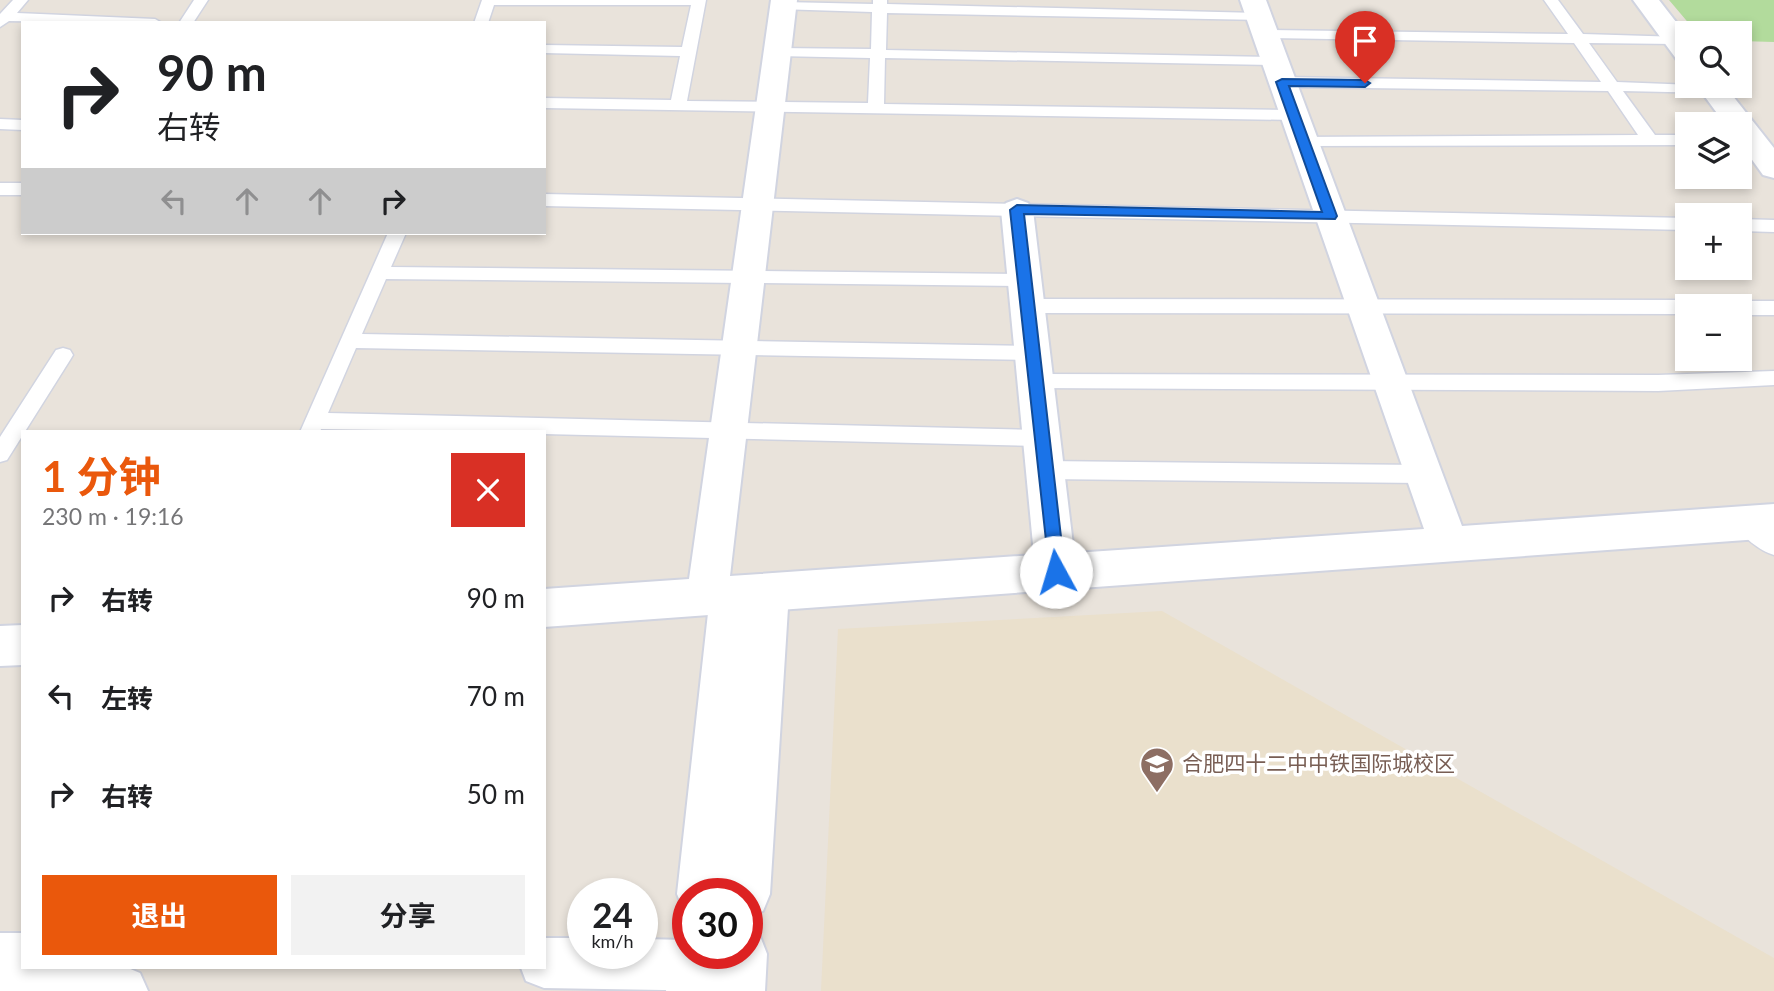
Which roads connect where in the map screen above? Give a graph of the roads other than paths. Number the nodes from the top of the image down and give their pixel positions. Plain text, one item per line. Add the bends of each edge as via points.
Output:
1 (21, 0) edge
2 (201, 0) edge
3 (489, 0) edge
4 (699, 0) edge
5 (1551, 0) edge
6 (1646, 0) edge
7 (784, 3) edge
8 (880, 4) edge
9 (3, 20) edge
10 (54, 21) edge
11 (187, 21) edge
12 (482, 21) edge
13 (1578, 38) junction
14 (1675, 38) edge
15 (1267, 39) edge
16 (1675, 46) edge
17 (546, 49) edge
18 (689, 52) junction
19 (777, 52) junction
20 (878, 54) junction
21 (1612, 87) junction
22 (1675, 87) edge
23 (546, 103) edge
24 (678, 105) junction
25 (771, 106) junction
26 (876, 108) junction
27 (0, 124) edge
28 (21, 125) edge
29 (1299, 128) junction
30 (1650, 140) junction
31 (1675, 140) edge
32 (1752, 146) edge
33 (1774, 168) edge
34 (0, 189) edge
35 (21, 189) edge
36 (546, 200) edge
37 (758, 205) junction
38 (1017, 210) junction
39 (1331, 216) junction
40 (1675, 224) edge
41 (1752, 225) edge
42 (1774, 226) edge
43 (396, 235) edge
44 (379, 273) junction
45 (748, 277) junction
46 (1026, 293) junction
47 (1363, 307) junction
48 (1675, 307) edge
49 (1752, 307) edge
50 (1774, 308) edge
51 (350, 341) junction
52 (739, 348) junction
53 (63, 355) dead end
54 (1034, 367) junction
55 (1774, 378) edge
56 (1390, 382) junction
57 (312, 427) edge
58 (729, 431) junction
59 (0, 454) edge
60 (1043, 454) junction
61 (1423, 474) junction
62 (1764, 530) edge
63 (1449, 544) junction
64 (1056, 572) junction
65 (735, 594) junction
66 (546, 608) edge
67 (21, 645) edge
68 (0, 646) edge
69 (703, 878) edge
70 (746, 878) edge
71 (0, 958) edge
72 (21, 958) edge
73 (546, 963) edge
74 (717, 970) edge
75 (0, 989) edge
76 (122, 991) edge

1 - 9 lane
2 - 11 lane
3 - 4 lane
3 - 12 lane
4 - 18 lane
5 - 13 lane
6 - 14 street
7 - 8 lane
7 - 19 street
8 - 15 lane
8 - 20 lane
9 - 10 lane
13 - 15 lane
13 - 16 lane
13 - 21 lane
15 - 20 lane
15 - 21 lane
15 - 29 street
17 - 18 lane
18 - 24 lane
19 - 20 lane
19 - 25 street
20 - 26 lane
21 - 22 lane
21 - 30 lane
23 - 24 lane
24 - 25 lane
25 - 26 lane
25 - 37 street
26 - 29 lane
27 - 28 lane
29 - 30 lane
29 - 39 street
30 - 31 lane
32 - 33 street
34 - 35 lane
36 - 37 lane
37 - 38 lane
37 - 45 street
38 - 39 lane
38 - 46 street
39 - 40 lane
39 - 47 street
41 - 42 lane
43 - 44 lane
44 - 45 lane
44 - 51 lane
45 - 46 lane
45 - 52 street
46 - 47 lane
46 - 54 street
47 - 48 lane
47 - 56 street
49 - 50 lane
51 - 52 lane
51 - 57 lane
52 - 54 lane
52 - 58 street
53 - 59 lane
54 - 56 lane
54 - 60 street
55 - 56 lane via 1658,383
56 - 61 street
57 - 58 lane
58 - 60 lane
58 - 65 street
60 - 61 lane
60 - 64 street
61 - 63 street
62 - 63 street
63 - 64 street
64 - 65 street
65 - 66 street
65 - 69 street
65 - 70 street
67 - 68 street
71 - 72 street
73 - 74 street
75 - 76 street

